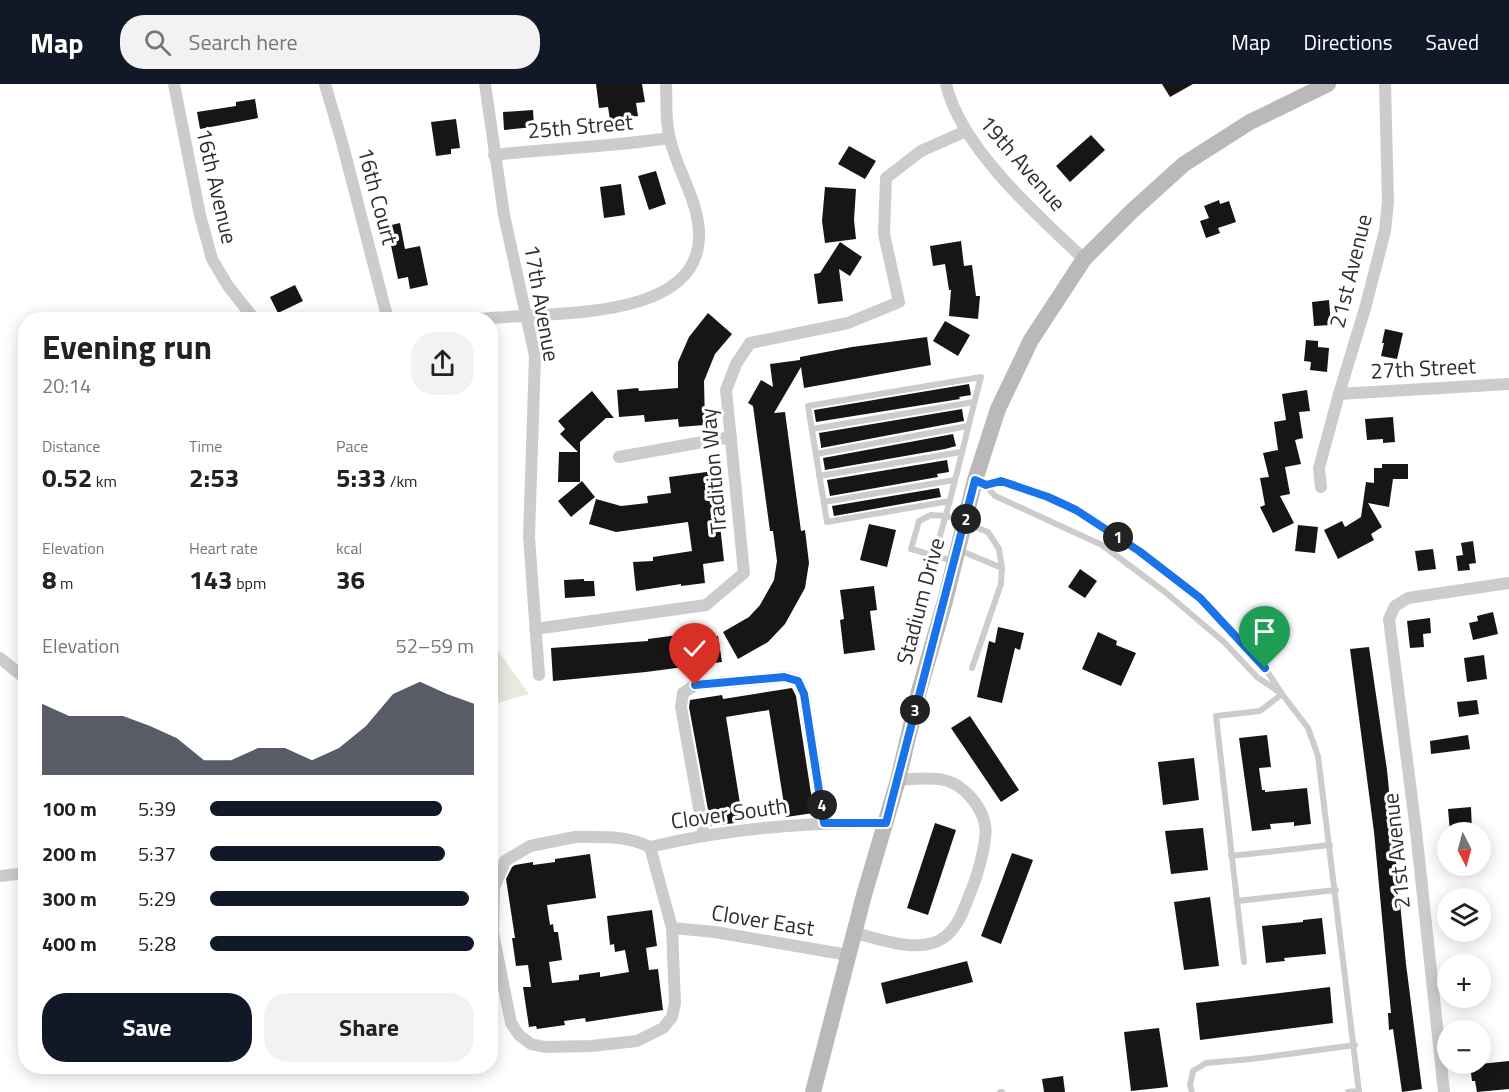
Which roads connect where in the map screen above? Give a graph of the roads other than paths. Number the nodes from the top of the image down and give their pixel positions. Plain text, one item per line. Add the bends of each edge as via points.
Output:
1 (174, 84) edge
2 (325, 84) edge
3 (485, 84) edge
4 (666, 84) edge
5 (946, 84) edge
6 (1328, 84) edge
7 (1385, 84) edge
8 (966, 130) junction
9 (669, 138) junction
10 (494, 155) junction
11 (1084, 259) junction
12 (249, 312) edge
13 (386, 312) edge
14 (527, 316) junction
15 (498, 317) edge
16 (1509, 384) edge
17 (1339, 394) junction
18 (974, 402) junction
19 (968, 426) junction
20 (812, 429) junction
21 (731, 436) junction
22 (961, 452) junction
23 (816, 454) junction
24 (619, 457) dead end
25 (819, 476) junction
26 (954, 480) junction
27 (981, 483) junction
28 (1321, 487) dead end
29 (950, 501) junction
30 (824, 502) junction
31 (947, 516) junction
32 (965, 522) junction
33 (934, 555) junction
34 (956, 555) junction
35 (1002, 568) junction
36 (1509, 583) edge
37 (535, 629) junction
38 (0, 658) edge
39 (972, 668) dead end
40 (18, 672) edge
41 (539, 675) dead end
42 (1282, 694) junction
43 (898, 780) junction
44 (824, 823) junction
45 (886, 823) junction
46 (704, 836) junction
47 (1330, 845) junction
48 (650, 847) junction
49 (1231, 856) junction
50 (18, 874) edge
51 (0, 876) edge
52 (498, 877) edge
53 (1336, 890) junction
54 (1237, 901) junction
55 (672, 928) junction
56 (855, 933) junction
57 (848, 955) junction
58 (498, 958) edge
59 (1244, 962) dead end
60 (1355, 1045) junction
61 (1359, 1091) edge
62 (813, 1092) edge
63 (1192, 1092) edge
64 (1348, 1092) edge
65 (1444, 1092) edge

1 - 12 street, 16th Avenue via 212,259
2 - 13 street, 16th Court
3 - 10 street, 17th Avenue
4 - 9 street
5 - 8 street, 19th Avenue
6 - 11 street, Stadium Drive via 1250,122 1184,164
7 - 17 street, 21st Avenue via 1385,231
8 - 11 street, 19th Avenue via 1037,215
8 - 21 street, Tradition Way via 921,151 886,178 884,234 899,302 848,323 750,343 736,363 726,390
9 - 10 street, 25th Street
9 - 14 street via 699,230 694,261 685,275 674,286 631,305
10 - 14 street, 17th Avenue
11 - 27 street, Stadium Drive via 1031,340 998,409
14 - 15 street
14 - 37 street, 17th Avenue via 535,356 529,537
16 - 17 street, 27th Street
17 - 28 street, 21st Avenue via 1319,468
18 - 19 lane
18 - 20 lane
18 - 20 lane via 981,376 808,406
19 - 22 lane
19 - 23 lane
20 - 23 lane
21 - 24 street
21 - 37 street, Tradition Way via 744,573 706,605
22 - 25 lane
22 - 26 lane
23 - 25 lane
25 - 30 lane
26 - 29 lane
26 - 30 lane
27 - 32 street, Stadium Drive
27 - 42 lane via 995,496 1102,545 1165,592 1224,642 1257,677
27 - 42 lane via 1001,481 1048,497 1076,510 1139,551 1200,598 1265,668
29 - 30 lane via 827,522
29 - 31 lane
31 - 32 lane
31 - 33 lane
31 - 33 lane via 931,515 919,521 911,549
32 - 34 street, Stadium Drive
32 - 35 lane via 988,532 999,549
33 - 34 lane
34 - 35 lane
34 - 43 street, Stadium Drive
35 - 39 lane via 1001,584
36 - 65 street, 21st Avenue via 1408,598 1395,606 1389,619
37 - 41 street, 17th Avenue
38 - 40 street
42 - 47 lane via 1314,741
42 - 49 lane via 1260,711 1216,716
43 - 45 street, Stadium Drive
43 - 56 street via 945,780 971,798 986,826 979,873 961,916 939,940 908,945
44 - 45 street, Clover South
44 - 46 street, Clover South
44 - 46 street via 804,694 798,681 784,677 695,685 683,693 681,706
45 - 56 street, Stadium Drive
46 - 48 street, Clover South
47 - 49 lane
47 - 53 lane
48 - 52 street via 621,837 576,837 530,846 504,861
48 - 55 street
49 - 54 lane
50 - 51 street
53 - 54 lane
53 - 60 lane
54 - 59 lane
55 - 57 street, Clover East
55 - 58 street via 672,1017 663,1028 637,1041 591,1046 531,1044 511,1023
56 - 57 street, Stadium Drive
57 - 62 street, Stadium Drive
60 - 61 lane
60 - 63 lane via 1206,1063 1193,1071
61 - 64 lane

